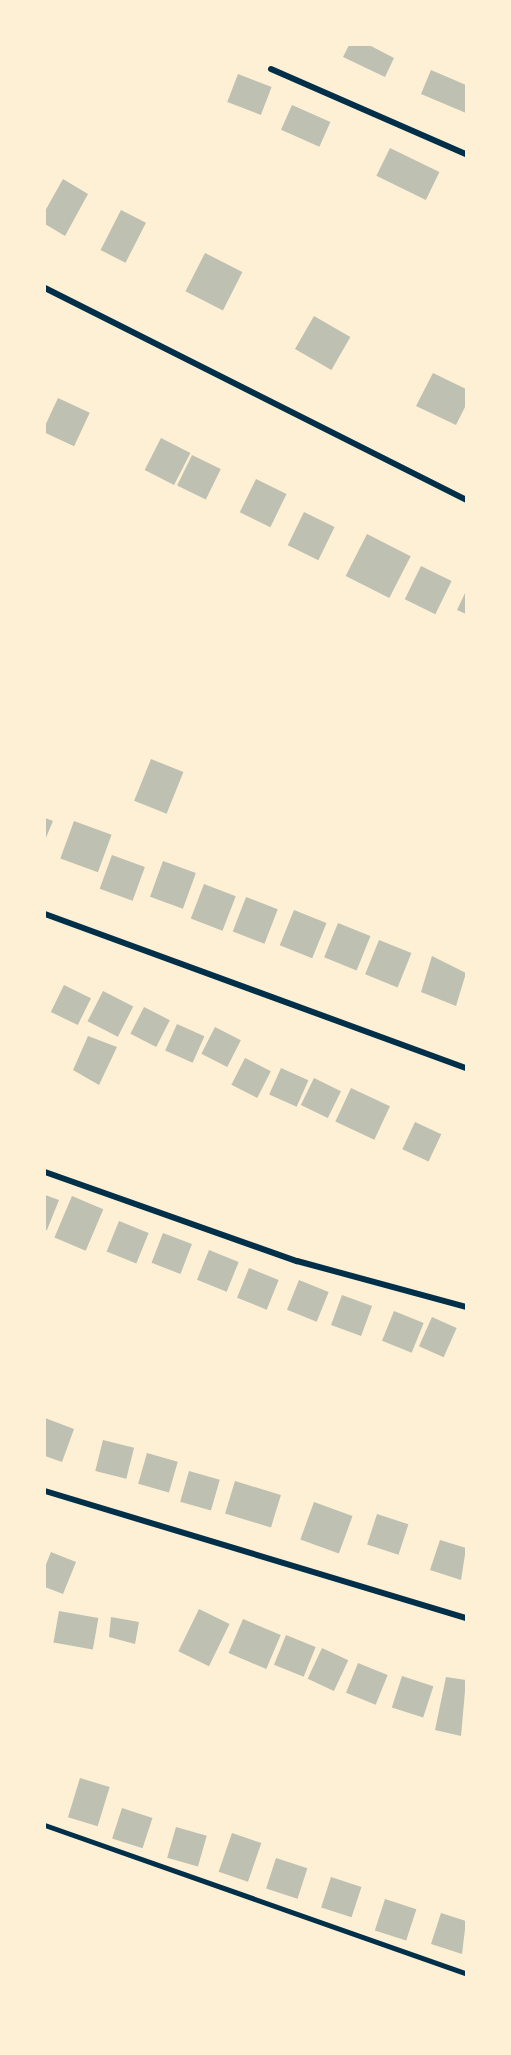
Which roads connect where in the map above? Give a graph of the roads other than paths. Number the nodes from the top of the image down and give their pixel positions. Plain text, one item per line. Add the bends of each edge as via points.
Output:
1 (271, 69) dead end
2 (466, 154) edge
3 (45, 288) edge
4 (466, 500) edge
5 (45, 914) edge
6 (466, 1068) edge
7 (45, 1172) edge
8 (466, 1307) edge
9 (45, 1491) edge
10 (466, 1618) edge
11 (45, 1825) edge
12 (466, 1973) edge

1 - 2 street
3 - 4 street
5 - 6 street
7 - 8 street via 297,1261
9 - 10 street
11 - 12 lane

